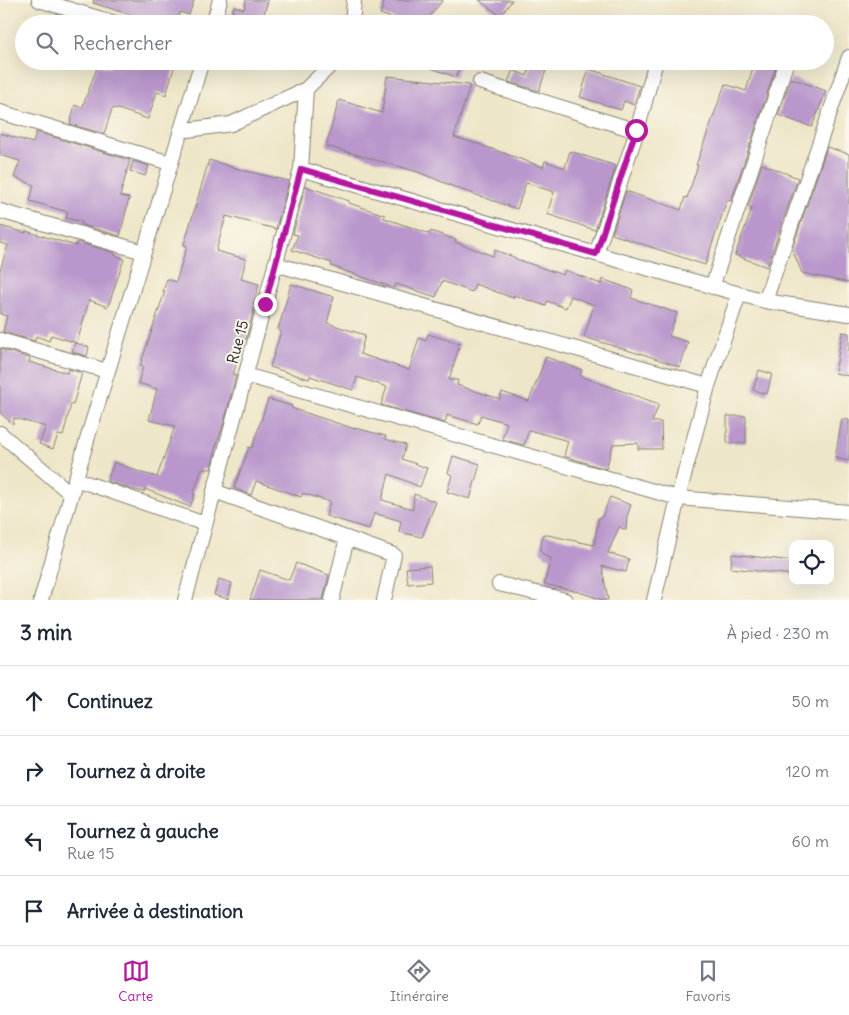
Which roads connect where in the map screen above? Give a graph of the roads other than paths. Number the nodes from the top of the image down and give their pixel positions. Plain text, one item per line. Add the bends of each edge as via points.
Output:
1 (39, 0) edge
2 (220, 0) edge
3 (354, 0) edge
4 (88, 15) edge
5 (216, 15) edge
6 (353, 15) edge
7 (849, 57) edge
8 (199, 70) edge
9 (326, 70) edge
10 (653, 70) edge
11 (784, 70) edge
12 (480, 82) dead end
13 (306, 89) junction
14 (0, 112) edge
15 (636, 130) junction
16 (180, 131) junction
17 (170, 163) junction
18 (301, 169) junction
19 (0, 212) edge
20 (144, 252) junction
21 (596, 254) junction
22 (275, 264) junction
23 (712, 287) junction
24 (738, 294) junction
25 (765, 301) junction
26 (849, 314) edge
27 (0, 340) edge
28 (107, 371) junction
29 (246, 375) junction
30 (708, 386) junction
31 (0, 433) edge
32 (76, 479) junction
33 (214, 491) junction
34 (71, 494) junction
35 (678, 498) junction
36 (849, 512) edge
37 (206, 524) junction
38 (348, 538) junction
39 (498, 584) dead end
40 (41, 600) edge
41 (185, 600) edge
42 (332, 600) edge
43 (384, 600) edge
44 (565, 600) edge
45 (654, 600) edge

1 - 4 street
2 - 5 street
3 - 6 street
7 - 25 street
8 - 16 street
9 - 13 street
10 - 15 street
11 - 23 street
12 - 15 street
13 - 16 street via 231,124
13 - 18 street, Rue 15
14 - 17 street
15 - 21 street
16 - 17 street
17 - 20 street
18 - 21 street
18 - 22 street, Rue 15
19 - 20 street
20 - 28 street
21 - 23 street
22 - 29 street, Rue 15
22 - 30 street
23 - 24 street
24 - 25 street
24 - 30 street
25 - 26 street
27 - 28 street
28 - 32 street
29 - 33 street, Rue 15
29 - 35 street
30 - 35 street
31 - 34 street
32 - 34 street
32 - 37 street
33 - 37 street, Rue 15
33 - 38 street
34 - 40 street
35 - 36 street
35 - 45 street
37 - 41 street, Rue 15
38 - 42 street
38 - 43 street via 394,555
39 - 44 street

